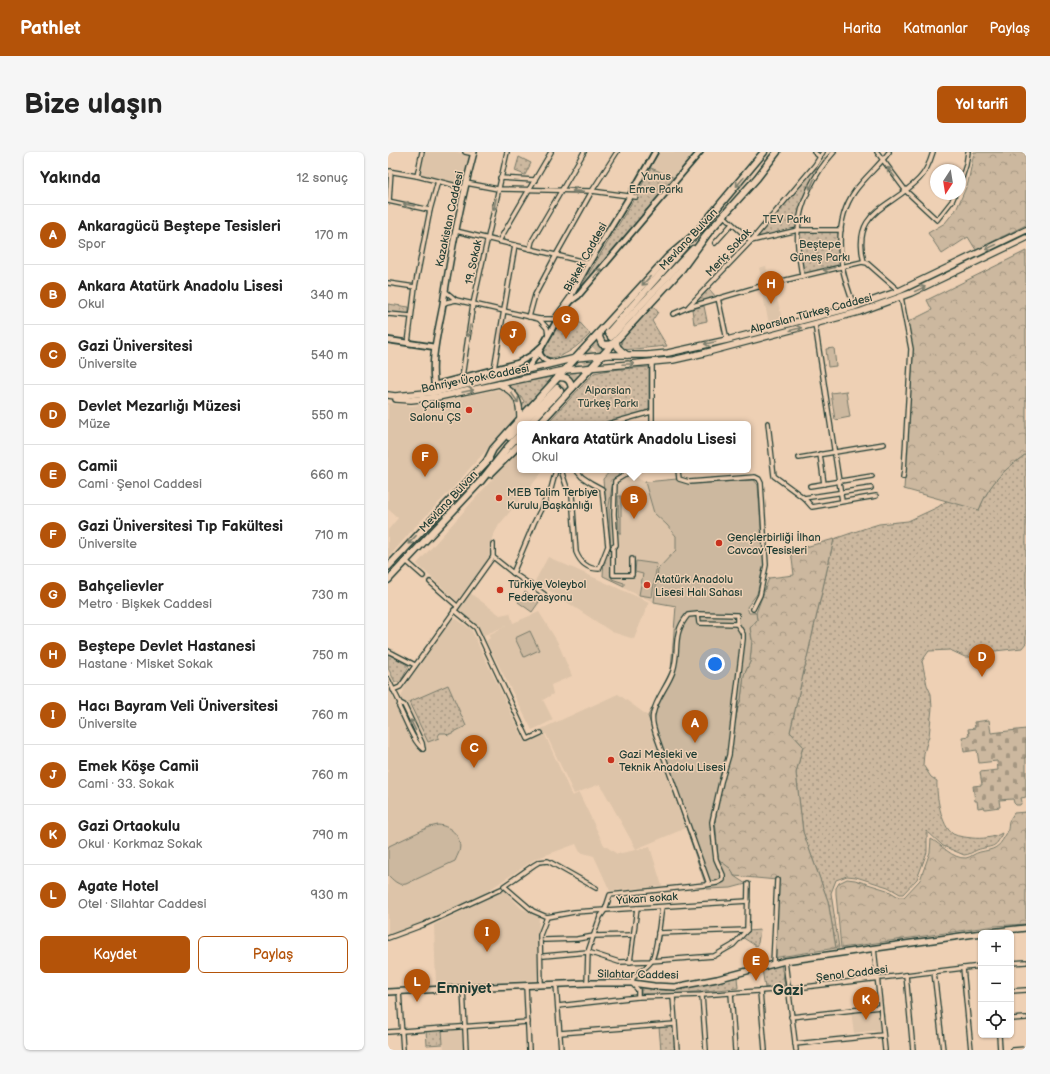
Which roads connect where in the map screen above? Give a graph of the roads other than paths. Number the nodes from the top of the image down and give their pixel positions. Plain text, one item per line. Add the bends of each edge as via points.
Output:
1 (422, 152) edge
2 (465, 152) edge
3 (507, 152) edge
4 (544, 152) edge
5 (584, 152) edge
6 (617, 152) edge
7 (655, 152) edge
8 (700, 152) edge
9 (764, 152) edge
10 (777, 152) edge
11 (814, 152) edge
12 (823, 152) edge
13 (834, 152) edge
14 (877, 152) edge
15 (889, 152) edge
16 (933, 152) edge
17 (968, 152) edge
18 (474, 153) edge
19 (550, 153) edge
20 (820, 157) junction
21 (883, 160) junction
22 (966, 165) edge
23 (390, 171) edge
24 (417, 176) junction
25 (500, 178) junction
26 (535, 180) junction
27 (438, 181) junction
28 (466, 185) junction
29 (498, 189) junction
30 (530, 189) junction
31 (561, 190) junction
32 (592, 191) junction
33 (906, 191) junction
34 (630, 196) junction
35 (636, 197) dead end
36 (952, 200) edge
37 (388, 201) edge
38 (430, 210) junction
39 (724, 216) junction
40 (732, 224) junction
41 (798, 230) junction
42 (841, 230) junction
43 (1026, 230) edge
44 (456, 231) junction
45 (694, 235) junction
46 (488, 238) junction
47 (1026, 238) edge
48 (499, 241) junction
49 (751, 241) junction
50 (715, 243) dead end
51 (515, 245) junction
52 (530, 249) junction
53 (556, 255) junction
54 (864, 262) junction
55 (589, 263) junction
56 (842, 266) junction
57 (802, 276) junction
58 (388, 283) edge
59 (415, 287) junction
60 (445, 291) junction
61 (899, 291) junction
62 (572, 294) junction
63 (901, 297) junction
64 (718, 298) junction
65 (456, 300) junction
66 (571, 301) junction
67 (442, 304) junction
68 (473, 304) junction
69 (689, 307) junction
70 (854, 307) junction
71 (503, 311) junction
72 (388, 314) edge
73 (672, 314) dead end
74 (411, 316) junction
75 (529, 316) junction
76 (538, 318) junction
77 (388, 319) edge
78 (815, 324) junction
79 (600, 332) junction
80 (548, 335) junction
81 (612, 338) junction
82 (388, 340) edge
83 (727, 340) junction
84 (408, 343) junction
85 (543, 344) junction
86 (435, 347) junction
87 (539, 352) junction
88 (627, 355) junction
89 (601, 356) junction
90 (576, 358) junction
91 (652, 362) junction
92 (555, 363) junction
93 (494, 369) junction
94 (527, 369) junction
95 (590, 369) junction
96 (565, 370) junction
97 (462, 377) junction
98 (558, 377) junction
99 (528, 378) junction
100 (434, 384) junction
101 (499, 384) junction
102 (572, 388) junction
103 (437, 394) junction
104 (388, 397) edge
105 (651, 412) junction
106 (520, 421) edge
107 (521, 421) edge
108 (521, 421) edge
109 (532, 421) edge
110 (545, 421) edge
111 (619, 421) edge
112 (652, 421) edge
113 (768, 423) dead end
114 (517, 426) edge
115 (517, 437) edge
116 (884, 444) dead end
117 (517, 447) edge
118 (834, 452) junction
119 (820, 454) junction
120 (799, 458) dead end
121 (555, 473) edge
122 (562, 473) edge
123 (579, 473) edge
124 (625, 473) edge
125 (679, 473) edge
126 (872, 476) dead end
127 (903, 477) dead end
128 (481, 481) junction
129 (839, 481) junction
130 (824, 484) junction
131 (810, 486) dead end
132 (871, 488) dead end
133 (841, 492) junction
134 (876, 496) dead end
135 (804, 498) junction
136 (842, 501) junction
137 (493, 544) dead end
138 (493, 557) junction
139 (632, 559) dead end
140 (406, 561) junction
141 (388, 567) edge
142 (513, 573) junction
143 (424, 576) tunnel mouth
144 (388, 580) edge
145 (430, 582) tunnel mouth
146 (544, 594) dead end
147 (457, 606) junction
148 (753, 609) dead end
149 (454, 610) junction
150 (698, 614) junction
151 (737, 624) junction
152 (486, 637) dead end
153 (481, 639) junction
154 (388, 651) edge
155 (414, 665) junction
156 (388, 679) edge
157 (393, 690) junction
158 (400, 703) junction
159 (541, 733) dead end
160 (777, 880) dead end
161 (709, 884) junction
162 (748, 884) dead end
163 (596, 888) dead end
164 (501, 889) dead end
165 (748, 901) junction
166 (662, 906) junction
167 (638, 908) junction
168 (605, 910) junction
169 (547, 917) junction
170 (1026, 928) edge
171 (747, 930) junction
172 (1008, 930) edge
173 (658, 933) junction
174 (978, 934) edge
175 (633, 935) junction
176 (594, 936) junction
177 (388, 938) edge
178 (544, 940) dead end
179 (874, 948) junction
180 (588, 952) junction
181 (544, 956) dead end
182 (651, 961) junction
183 (785, 961) junction
184 (630, 962) junction
185 (1026, 962) edge
186 (1014, 963) edge
187 (773, 964) junction
188 (978, 966) edge
189 (963, 968) junction
190 (934, 972) junction
191 (906, 975) junction
192 (877, 979) junction
193 (587, 983) junction
194 (632, 983) junction
195 (556, 984) junction
196 (540, 985) junction
197 (526, 986) junction
198 (463, 988) junction
199 (788, 989) junction
200 (1026, 990) edge
201 (399, 991) junction
202 (1014, 991) edge
203 (388, 992) edge
204 (760, 992) junction
205 (731, 993) junction
206 (702, 995) junction
207 (673, 996) junction
208 (638, 997) junction
209 (558, 1006) junction
210 (880, 1007) junction
211 (791, 1017) junction
212 (1026, 1018) edge
213 (1014, 1019) edge
214 (528, 1022) junction
215 (675, 1024) junction
216 (465, 1026) junction
217 (402, 1031) junction
218 (388, 1032) edge
219 (560, 1033) junction
220 (883, 1035) junction
221 (999, 1038) edge
222 (795, 1044) junction
223 (1026, 1049) edge
224 (403, 1050) edge
225 (466, 1050) edge
226 (529, 1050) edge
227 (561, 1050) edge
228 (677, 1050) edge
229 (706, 1050) edge
230 (735, 1050) edge
231 (765, 1050) edge
232 (796, 1050) edge
233 (885, 1050) edge
234 (913, 1050) edge
235 (942, 1050) edge
236 (971, 1050) edge
237 (1000, 1050) edge
238 (1013, 1050) edge

1 - 24 street
2 - 18 street
3 - 25 street, 19. Sokak
4 - 19 street
5 - 31 street
6 - 32 street
7 - 34 street, Bişkek Caddesi
66 -> 8 street via 578,296
9 -> 45 highway, Mevlana Bulvarı
10 - 39 highway, Mevlana Bulvarı
11 - 20 street
12 - 20 street, Meriç Sokak
13 -> 41 street via 814,179 801,209
14 - 21 street
15 - 21 street
16 - 33 street via 928,167
17 - 22 street
18 - 28 main road, Kazakistan Caddesi
19 - 26 street
20 - 49 street, Meriç Sokak
33 -> 21 street
21 - 42 street via 854,193 846,207
23 - 24 street
23 - 37 street
24 - 27 street
25 - 26 street
25 - 29 street, 19. Sokak
26 - 30 street
27 - 28 street
27 - 38 street
28 - 29 street
28 - 44 main road, Kazakistan Caddesi
29 - 30 street
29 -> 46 street, 19. Sokak
30 - 31 street
30 - 48 street
32 -> 31 street
31 - 52 street
32 - 34 street
32 - 53 street
33 - 36 street via 937,220
33 - 54 street via 878,209 866,224 861,236
34 - 35 street
34 - 55 street, Bişkek Caddesi
38 -> 37 street
38 - 59 street
39 - 40 street
39 - 81 highway, Mevlana Bulvarı
40 - 49 street
40 - 50 street
41 - 42 street
41 - 49 street
41 - 57 street
42 - 56 street
43 -> 61 main road, Alparslan Türkeş Caddesi
44 - 46 street
44 - 60 main road, Kazakistan Caddesi
45 -> 79 highway via 668,257
45 - 81 highway, Mevlana Bulvarı
46 - 48 street
46 - 68 street, 19. Sokak
63 -> 47 main road, Alparslan Türkeş Caddesi
48 - 51 street
49 - 69 street, Meriç Sokak
51 - 52 street
51 - 71 street
52 - 53 street
53 - 55 street
53 - 75 street via 535,295
54 - 56 street
54 - 61 street
55 - 62 street, Bişkek Caddesi
56 -> 57 street
56 - 70 street
57 - 64 street
58 - 59 street
59 - 74 street
60 - 65 street
60 - 67 main road, Kazakistan Caddesi
61 - 70 main road, Alparslan Türkeş Caddesi
62 - 66 street, Bişkek Caddesi
62 - 76 street via 554,319
63 - 78 main road, Alparslan Türkeş Caddesi
63 - 127 street via 911,349
64 - 69 street
64 - 83 street
65 - 67 street
65 - 68 street
66 - 80 street, Bişkek Caddesi
67 - 86 main road, Kazakistan Caddesi
68 - 71 street
68 -> 97 street, 19. Sokak
69 - 73 street
70 - 83 main road, Alparslan Türkeş Caddesi
71 - 75 street
71 - 93 street
72 - 74 street
72 - 77 street
74 - 84 street
75 - 76 street
76 - 80 street via 547,328
91 -> 78 main road, Alparslan Türkeş Caddesi via 673,360
78 - 118 street
79 - 81 highway via 598,337 602,344 608,345
79 - 90 highway
80 - 85 street, Bişkek Caddesi
81 - 88 main road via 617,347
81 - 89 highway
82 - 84 street
83 -> 88 main road, Alparslan Türkeş Caddesi via 668,353
84 - 86 street
85 - 87 street, Bişkek Caddesi
85 - 93 street via 532,355 518,363
86 - 100 main road, Kazakistan Caddesi
87 - 92 street via 544,360
87 - 94 street, Bişkek Caddesi
88 - 89 main road, Alparslan Türkeş Caddesi
89 - 90 main road, Alparslan Türkeş Caddesi
89 - 95 highway
90 - 92 main road, Bahriye Üçok Caddesi
90 - 96 highway
95 -> 91 main road, Alparslan Türkeş Caddesi
91 - 105 street
92 - 94 main road, Bahriye Üçok Caddesi
93 - 97 street
94 - 99 main road
94 - 103 main road, Bahriye Üçok Caddesi
95 - 96 main road, Bahriye Üçok Caddesi
95 - 102 highway
96 - 98 highway
96 - 99 main road, Bahriye Üçok Caddesi
97 - 100 street
98 - 102 highway via 568,379
98 - 107 highway
99 - 101 main road, Bahriye Üçok Caddesi
100 - 103 main road, Kazakistan Caddesi
103 -> 101 main road, Bahriye Üçok Caddesi
101 -> 106 main road via 518,400
102 - 110 highway
103 - 104 main road, Bahriye Üçok Caddesi via 412,400
105 - 111 street
105 - 112 street
108 - 109 highway, Mevlana Bulvarı via 559,390
113 - 135 street via 774,476
114 -> 141 highway, Mevlana Bulvarı
115 - 128 highway, Mevlana Bulvarı
116 - 118 street
117 - 128 highway
118 - 119 street
118 - 129 street
119 - 120 street
119 - 130 street
121 - 142 street via 551,489
122 - 123 street via 572,495 576,552 585,565 599,569 608,546 602,489
124 - 139 street via 615,481 616,545 613,547 613,575 632,575
125 - 148 street via 680,479 689,482 755,477 759,479 766,565 760,595
126 - 129 street
128 - 140 highway, Mevlana Bulvarı
129 - 130 street
129 - 133 street
130 - 131 street
132 - 133 street
133 - 135 street
133 - 136 street
134 - 136 street
135 - 136 street via 812,506
137 - 138 street
138 - 142 street
138 - 147 street
140 - 143 street
140 - 144 highway, Mevlana Bulvarı
142 - 146 street
145 - 147 street
147 - 149 street
149 - 153 street via 476,628
149 - 155 street
150 - 151 street via 699,623
150 - 151 street via 737,615
150 - 161 street via 688,615 680,627 676,637 673,670 656,704 652,719
151 - 161 street via 743,639 736,700 728,755 712,822 714,851 723,877 721,882
152 - 153 street
153 - 159 street via 528,739
154 - 155 street
155 - 157 street via 400,686
156 - 157 street
157 - 158 street
158 -> 158 street via 399,707 418,746 423,749 404,705
160 - 187 street
161 - 168 street via 610,895
162 - 165 street
163 - 169 street via 548,861 539,862 504,886 532,911
164 - 177 street
165 - 166 street, Yukarı sokak
165 - 171 street
166 - 167 street, Yukarı sokak
166 - 173 street
167 - 168 street, Yukarı sokak
167 - 175 street
168 - 169 street, Yukarı sokak
168 - 176 street
169 - 196 street via 540,935
170 - 172 main road, Silahtar Caddesi
171 - 173 street
171 - 182 street via 733,945 714,956
173 - 182 street
174 - 179 main road, Silahtar Caddesi
175 - 176 street
175 - 184 street
176 - 178 street
176 - 180 street
179 - 183 main road, Silahtar Caddesi
179 - 192 street
180 - 181 street
180 - 184 street via 619,962
180 - 193 street
182 - 184 street
182 - 194 street via 633,978
183 - 187 main road, Silahtar Caddesi
183 - 199 street
185 - 186 street
187 - 194 main road, Silahtar Caddesi via 674,987
188 - 189 street, Şenol Caddesi
189 - 190 street, Şenol Caddesi
189 - 236 street
190 - 191 street, Şenol Caddesi
190 - 235 street
191 - 192 street, Şenol Caddesi
191 - 234 street
192 - 199 street, Şenol Caddesi
192 - 210 street
193 - 194 main road, Silahtar Caddesi
193 - 195 main road, Silahtar Caddesi
194 - 208 street via 638,990
195 - 196 main road, Silahtar Caddesi
195 - 209 street
196 - 197 main road, Silahtar Caddesi
197 - 198 main road, Silahtar Caddesi
197 - 214 street
198 - 201 main road, Silahtar Caddesi
198 - 216 street
199 - 204 street, Şenol Caddesi
199 - 211 street
200 - 202 street
201 - 203 main road, Silahtar Caddesi
201 - 217 street
204 - 205 street, Şenol Caddesi
204 - 231 street
205 - 206 street, Şenol Caddesi
205 - 230 street
206 - 207 street, Şenol Caddesi
206 - 229 street
207 - 208 street, Şenol Caddesi
207 - 215 street
208 - 209 street, Şenol Caddesi
209 - 219 street
210 - 211 street
210 - 220 street
211 - 222 street
212 - 213 street
214 - 216 street
214 - 226 street
215 - 219 street
215 - 228 street
216 - 217 street
216 - 225 street
217 - 218 street
217 - 224 street
219 - 227 street
220 - 222 street
220 - 233 street
221 - 237 street
222 - 232 street
223 - 238 street

